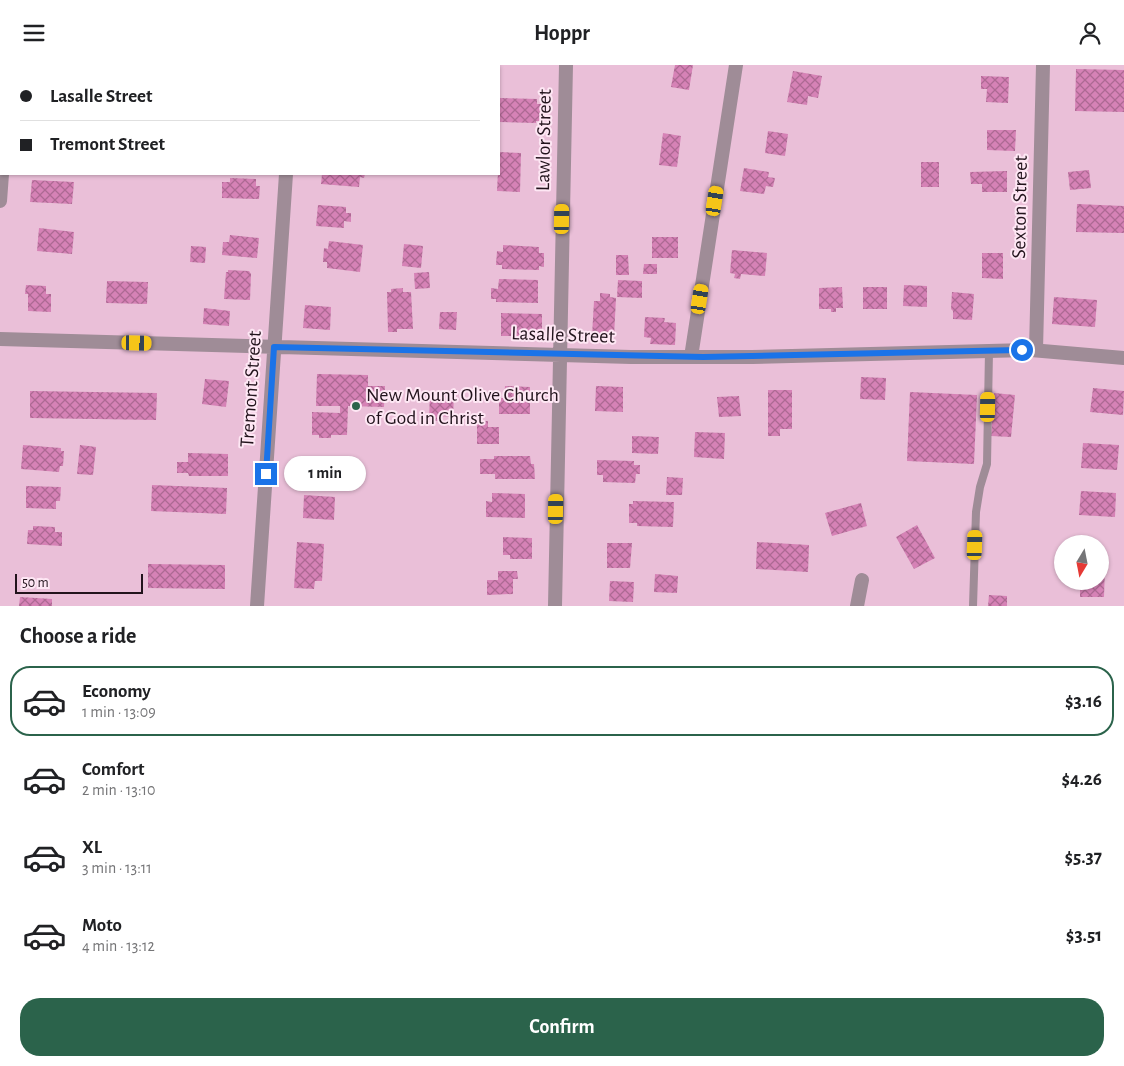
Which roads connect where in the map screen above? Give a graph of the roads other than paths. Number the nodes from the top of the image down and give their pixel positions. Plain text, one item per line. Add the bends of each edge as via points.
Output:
1 (566, 65) edge
2 (736, 65) edge
3 (1043, 65) edge
4 (2, 175) edge
5 (286, 175) edge
6 (0, 201) edge
7 (0, 339) edge
8 (274, 347) junction
9 (1036, 350) junction
10 (989, 351) junction
11 (559, 355) junction
12 (691, 357) junction
13 (1124, 358) edge
14 (862, 580) dead end
15 (257, 606) edge
16 (555, 606) edge
17 (856, 606) edge
18 (973, 606) edge

1 - 11 street, Lawlor Street
2 - 12 street
3 - 9 street, Sexton Street
4 - 6 street
5 - 8 street, Tremont Street
7 - 8 street, Lasalle Street
8 - 11 street, Lasalle Street
8 - 15 street, Tremont Street
9 - 10 street, Lasalle Street
9 - 13 street, Lasalle Street
10 - 12 street, Lasalle Street
10 - 18 lane via 988,464 976,512
11 - 12 street, Lasalle Street
11 - 16 street, Lawlor Street
14 - 17 street

